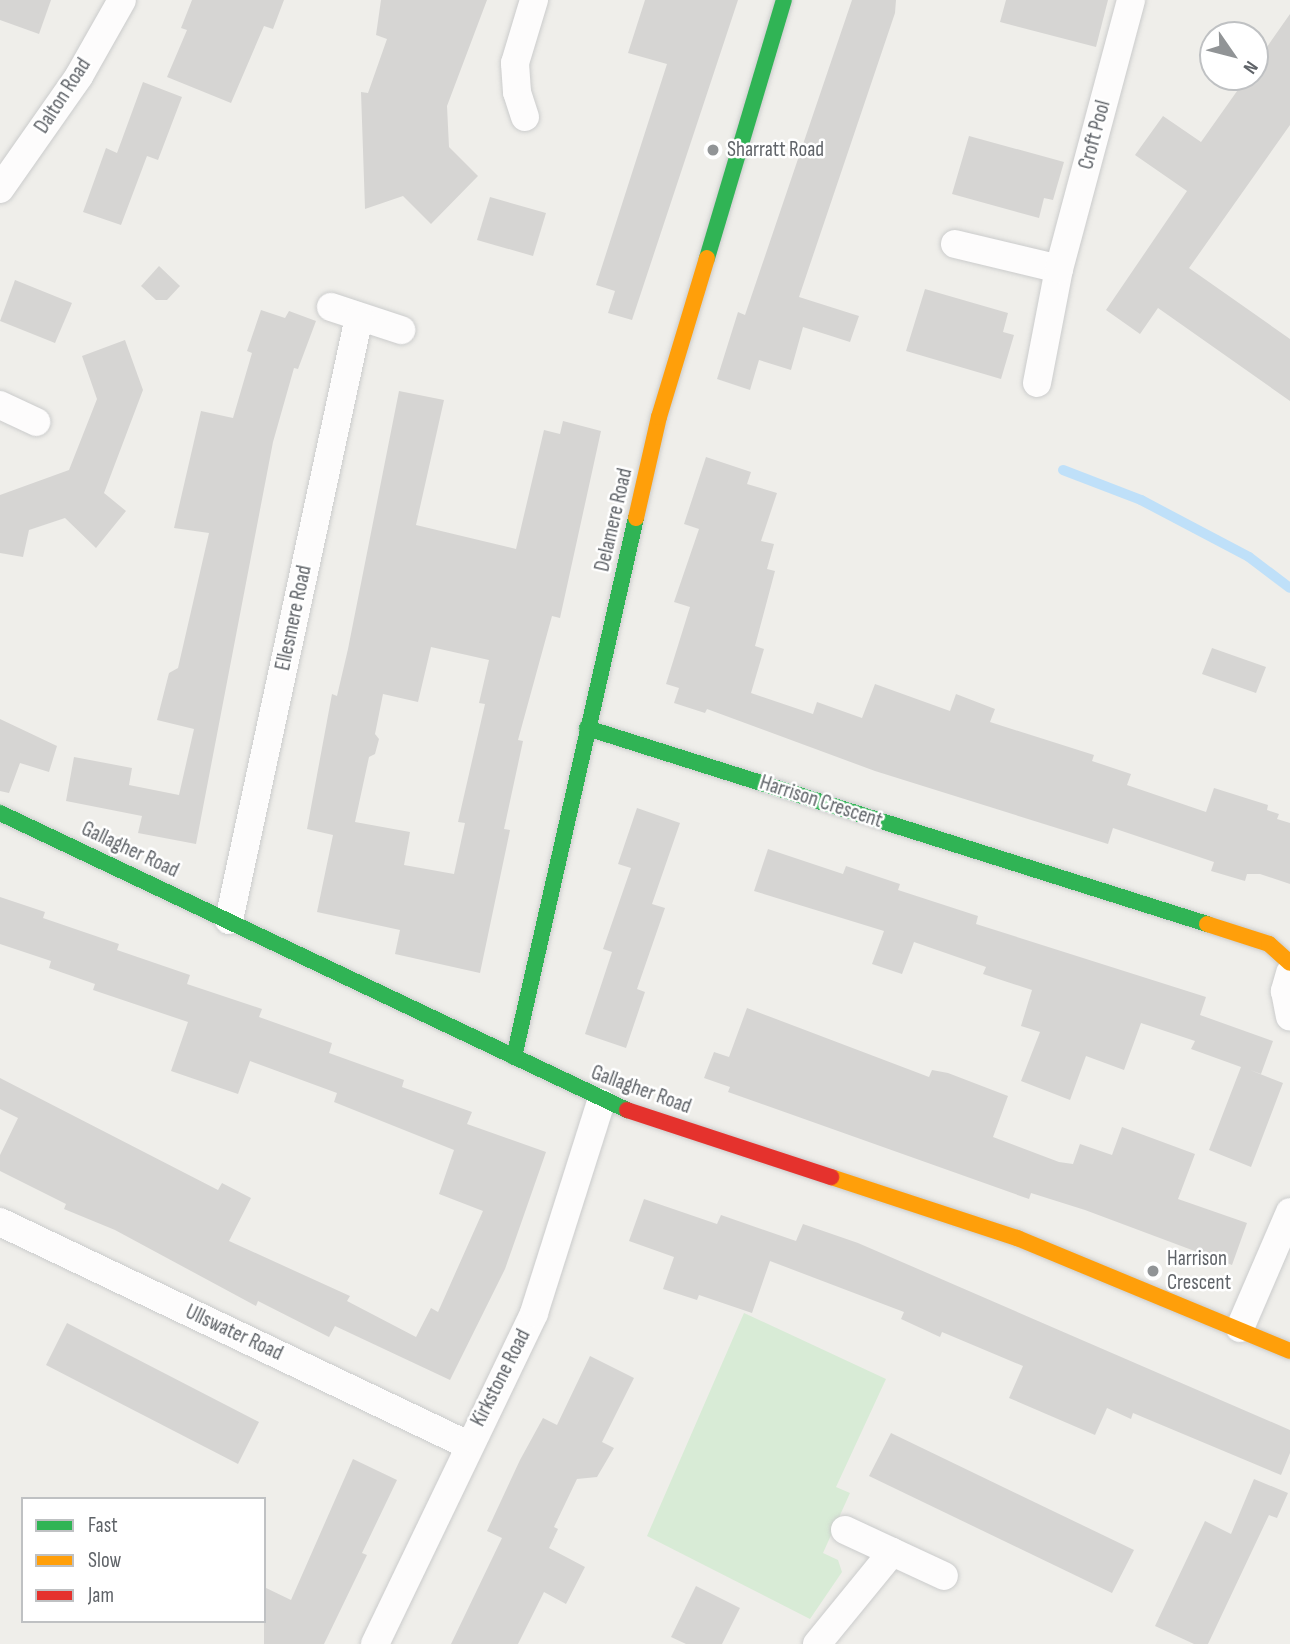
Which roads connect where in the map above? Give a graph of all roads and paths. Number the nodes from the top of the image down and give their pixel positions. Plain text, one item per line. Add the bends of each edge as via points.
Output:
1 (122, 0) edge
2 (534, 0) edge
3 (784, 0) edge
4 (1131, 0) edge
5 (525, 117) dead end
6 (0, 189) edge
7 (955, 244) dead end
8 (1059, 269) junction
9 (331, 307) dead end
10 (359, 317) junction
11 (401, 330) dead end
12 (1037, 383) dead end
13 (0, 405) edge
14 (36, 422) dead end
15 (587, 728) junction
16 (0, 813) edge
17 (229, 920) junction
18 (1290, 963) edge
19 (1290, 973) edge
20 (1290, 1017) edge
21 (514, 1057) junction
22 (601, 1102) junction
23 (1290, 1212) edge
24 (0, 1222) edge
25 (1240, 1328) junction
26 (1290, 1351) edge
27 (468, 1444) junction
28 (845, 1530) dead end
29 (892, 1552) junction
30 (944, 1576) dead end
31 (375, 1644) edge
32 (817, 1644) edge

1 - 6 street, Dalton Road via 79,76
2 - 5 street via 515,63
3 - 15 street, Delamere Road via 659,417
4 - 8 street, Croft Pool
7 - 8 street
8 - 12 street, Croft Pool
9 - 10 street
10 - 11 street
10 - 17 street, Ellesmere Road
13 - 14 street
15 - 18 street, Harrison Crescent via 1269,944
15 - 21 street, Delamere Road
16 - 17 street, Gallagher Road
17 - 21 street, Gallagher Road
19 - 20 street via 1284,990
21 - 22 street, Gallagher Road
22 - 25 street, Gallagher Road via 1017,1238
22 - 27 street, Kirkstone Road via 534,1313
23 - 25 street
24 - 27 street, Ullswater Road
25 - 26 street, Gallagher Road
27 - 31 street, Kirkstone Road
28 - 29 street
29 - 30 street
29 - 32 street

